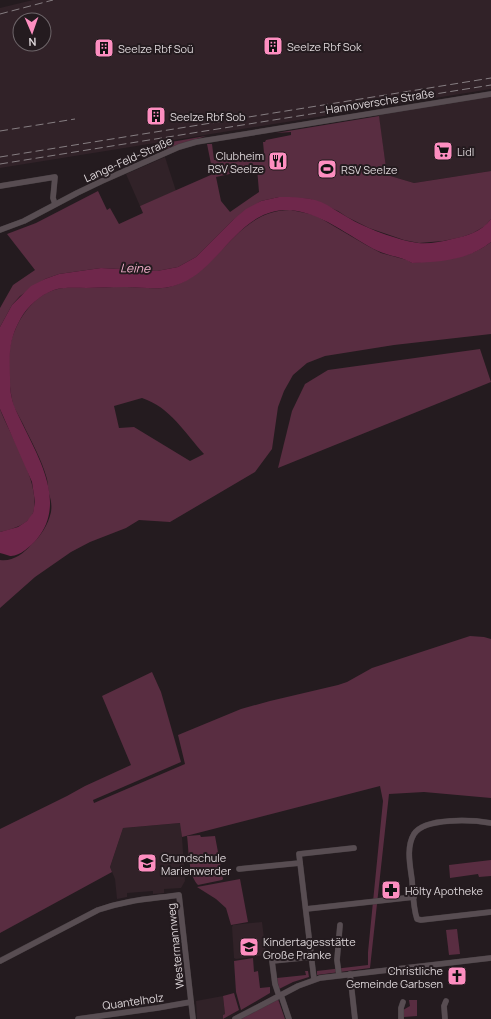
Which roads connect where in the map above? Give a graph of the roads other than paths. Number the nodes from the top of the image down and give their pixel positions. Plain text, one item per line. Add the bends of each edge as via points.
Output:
1 (491, 94) edge
2 (272, 129) joint
3 (0, 186) edge
4 (55, 204) junction
5 (0, 230) edge
6 (491, 823) edge
7 (354, 848) dead end
8 (300, 863) junction
9 (239, 869) dead end
10 (414, 897) junction
11 (306, 909) junction
12 (491, 912) edge
13 (340, 925) dead end
14 (311, 957) junction
15 (491, 958) edge
16 (0, 961) edge
17 (350, 974) junction
18 (339, 975) junction
19 (314, 979) junction
20 (280, 995) junction
21 (446, 1001) dead end
22 (191, 1002) junction
23 (404, 1002) dead end
24 (78, 1019) edge
25 (193, 1019) edge
26 (235, 1019) edge
27 (290, 1019) edge
28 (355, 1019) edge
29 (401, 1019) edge
30 (444, 1019) edge

1 - 2 street, Hannoversche Straße
2 - 4 street, Lange-Feld-Straße via 184,146
3 - 4 street via 55,177
4 - 5 street, Lange-Feld-Straße via 24,221
6 - 10 street via 434,823 418,830 411,841 410,851
7 - 8 street via 299,854
8 - 9 street
8 - 11 street
10 - 11 street
10 - 12 street via 417,919 421,920
11 - 14 street
13 - 18 street via 336,960
14 - 19 street
14 - 20 street via 272,961 275,984
15 - 17 street
16 - 22 street, Westermannweg via 103,908 132,900 179,895
17 - 18 street
17 - 28 street
18 - 19 street
19 - 20 street
20 - 26 street
20 - 27 street
21 - 30 street
22 - 24 street, Quantelholz
22 - 25 street, Westermannweg
23 - 29 street

